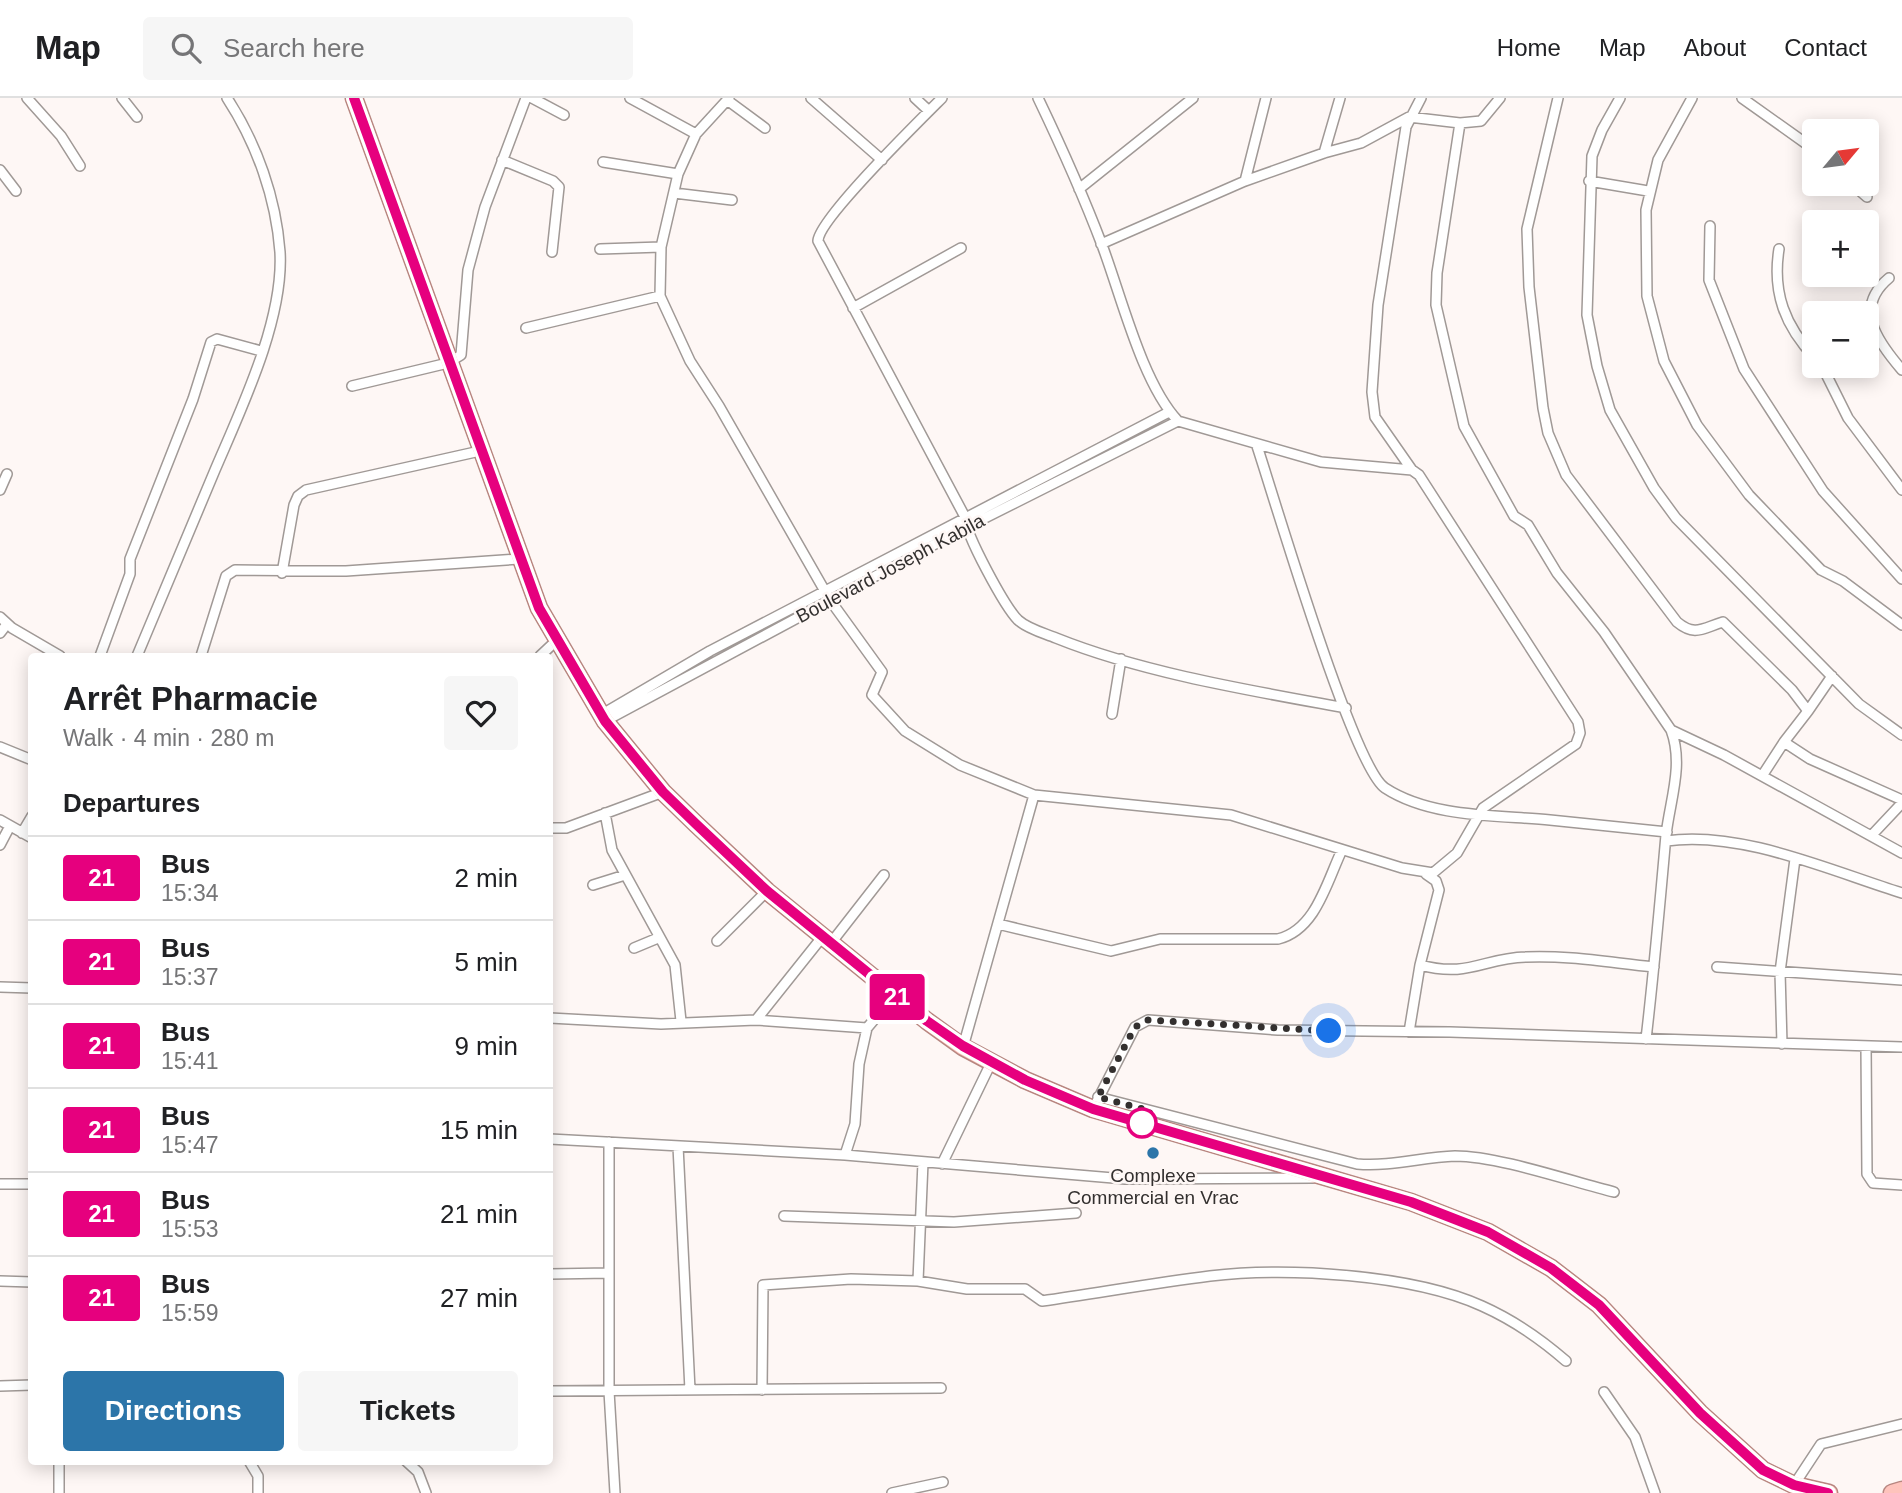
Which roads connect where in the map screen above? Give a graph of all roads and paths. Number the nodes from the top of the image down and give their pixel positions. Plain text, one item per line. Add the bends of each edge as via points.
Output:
1 (27, 98) edge
2 (122, 98) edge
3 (228, 98) edge
4 (354, 98) edge
5 (526, 98) edge
6 (532, 98) edge
7 (630, 98) edge
8 (811, 98) edge
9 (915, 98) edge
10 (942, 98) edge
11 (1038, 98) edge
12 (1193, 98) edge
13 (1266, 98) edge
14 (1340, 98) edge
15 (1421, 98) edge
16 (1500, 98) edge
17 (1558, 98) edge
18 (1620, 98) edge
19 (1692, 98) edge
20 (1742, 98) edge
21 (728, 99) edge
22 (929, 111) junction
23 (564, 115) dead end
24 (137, 117) dead end
25 (1409, 117) junction
26 (1460, 123) junction
27 (765, 128) dead end
28 (696, 134) junction
29 (1802, 141) edge
30 (1324, 153) junction
31 (502, 160) junction
32 (882, 160) junction
33 (603, 162) dead end
34 (79, 166) dead end
35 (0, 170) edge
36 (678, 174) junction
37 (1245, 181) junction
38 (1589, 181) junction
39 (1079, 189) junction
40 (16, 191) dead end
41 (1648, 191) junction
42 (674, 193) junction
43 (732, 200) dead end
44 (1710, 226) dead end
45 (1101, 244) junction
46 (661, 247) junction
47 (961, 248) dead end
48 (600, 249) dead end
49 (1779, 249) dead end
50 (552, 252) dead end
51 (1889, 278) dead end
52 (660, 296) junction
53 (853, 308) junction
54 (526, 328) dead end
55 (1802, 343) edge
56 (261, 351) junction
57 (448, 363) junction
58 (1902, 370) edge
59 (1828, 378) edge
60 (352, 386) dead end
61 (1169, 412) junction
62 (1178, 421) junction
63 (1257, 446) junction
64 (480, 451) junction
65 (1412, 470) junction
66 (7, 474) dead end
67 (0, 490) edge
68 (1902, 490) edge
69 (965, 517) junction
70 (965, 528) junction
71 (519, 559) junction
72 (282, 573) junction
73 (1902, 579) edge
74 (828, 596) junction
75 (3, 620) edge
76 (1902, 625) edge
77 (0, 632) edge
78 (556, 641) junction
79 (55, 653) edge
80 (101, 653) edge
81 (138, 653) edge
82 (202, 653) edge
83 (543, 653) edge
84 (1121, 659) junction
85 (1832, 676) junction
86 (1346, 708) junction
87 (1808, 711) junction
88 (1112, 714) dead end
89 (603, 718) junction
90 (1671, 730) junction
91 (1902, 736) edge
92 (1784, 742) junction
93 (0, 747) edge
94 (28, 758) edge
95 (1762, 776) junction
96 (663, 792) junction
97 (1034, 795) junction
98 (1902, 801) edge
99 (605, 813) junction
100 (1480, 815) junction
101 (0, 820) edge
102 (28, 823) edge
103 (10, 826) junction
104 (553, 828) edge
105 (22, 833) junction
106 (28, 836) edge
107 (1666, 836) junction
108 (1871, 836) junction
109 (0, 845) edge
110 (1342, 850) junction
111 (1902, 853) edge
112 (1795, 859) junction
113 (1426, 874) junction
114 (625, 875) junction
115 (884, 875) dead end
116 (593, 885) dead end
117 (767, 891) junction
118 (1902, 893) edge
119 (998, 924) junction
120 (659, 938) junction
121 (827, 940) junction
122 (717, 941) dead end
123 (634, 948) dead end
124 (1420, 965) junction
125 (1654, 967) junction
126 (1717, 967) dead end
127 (1780, 972) junction
128 (1902, 980) edge
129 (0, 987) edge
130 (28, 988) edge
131 (895, 995) junction
132 (553, 1018) edge
133 (756, 1020) junction
134 (681, 1021) junction
135 (867, 1028) junction
136 (1409, 1032) junction
137 (1646, 1039) junction
138 (1782, 1044) junction
139 (963, 1046) junction
140 (1866, 1046) junction
141 (1902, 1047) edge
142 (991, 1063) junction
143 (1096, 1103) junction
144 (553, 1139) edge
145 (609, 1142) junction
146 (678, 1146) junction
147 (845, 1155) junction
148 (923, 1162) junction
149 (943, 1164) junction
150 (1324, 1178) junction
151 (0, 1184) edge
152 (28, 1184) edge
153 (1902, 1185) edge
154 (1614, 1192) dead end
155 (1076, 1213) dead end
156 (784, 1216) dead end
157 (921, 1219) junction
158 (608, 1273) junction
159 (553, 1274) edge
160 (0, 1281) edge
161 (918, 1281) junction
162 (28, 1282) edge
163 (1566, 1361) dead end
164 (28, 1385) edge
165 (0, 1386) edge
166 (942, 1388) dead end
167 (690, 1390) junction
168 (762, 1390) junction
169 (553, 1391) edge
170 (609, 1391) junction
171 (1604, 1392) dead end
172 (1902, 1424) edge
173 (59, 1465) edge
174 (251, 1465) edge
175 (410, 1465) edge
176 (943, 1482) dead end
177 (1794, 1485) junction
178 (1902, 1490) edge
179 (59, 1493) edge
180 (258, 1493) edge
181 (426, 1493) edge
182 (615, 1493) edge
183 (892, 1493) edge
184 (1655, 1493) edge
185 (1829, 1493) edge
186 (1892, 1493) edge

1 - 34 street via 61,136
2 - 24 street
3 - 56 street via 262,168 280,255 270,330
4 - 57 highway
5 - 31 street
6 - 23 street
7 - 28 street
8 - 32 street
9 - 22 street
10 - 22 street
11 - 39 street
12 - 39 street
13 - 37 street
14 - 30 street
15 - 25 street
16 - 26 street via 1480,121
17 - 87 street via 1527,229 1543,408 1557,455 1566,475 1677,622 1689,632 1723,622
18 - 38 street via 1595,145
19 - 41 street via 1669,136
20 - 29 street
21 - 27 street
21 - 28 street
22 - 32 street
25 - 26 street
25 - 30 street via 1361,143
25 - 65 street via 1378,305 1372,392 1375,417
26 - 90 street via 1436,293 1464,426 1514,516 1528,525 1557,573
28 - 36 street
30 - 37 street
31 - 50 street via 559,187
31 - 57 street via 468,270 461,355
32 - 53 street via 818,235 821,251
33 - 36 street
35 - 40 street
36 - 42 street
37 - 45 street
38 - 41 street
38 - 85 street via 1587,314 1610,411 1676,518
39 - 45 street
41 - 76 street via 1644,229 1647,296 1664,361 1697,425 1749,495 1812,562
42 - 43 street
42 - 46 street
44 - 73 street via 1709,280 1744,369 1823,491
45 - 61 street via 1148,370
46 - 48 street
46 - 52 street
47 - 53 street
49 - 55 street via 1781,308
51 - 58 street via 1873,296 1869,317
52 - 54 street
52 - 74 street via 690,361
53 - 69 street
56 - 80 street via 218,339 211,342 130,559 130,574
56 - 81 street
57 - 60 street
57 - 64 highway
59 - 68 street via 1848,418
61 - 62 street
61 - 69 street, Boulevard Joseph Kabila
62 - 63 street
62 - 70 street, Boulevard Joseph Kabila
63 - 65 street via 1321,462
63 - 86 street
64 - 71 highway
64 - 72 street via 306,490 295,505
65 - 100 street via 1578,722 1576,744 1483,808
66 - 67 street
69 - 70 street
69 - 74 street, Boulevard Joseph Kabila
70 - 74 street, Boulevard Joseph Kabila
70 - 84 street via 1017,619 1083,649
71 - 72 street
71 - 78 highway
72 - 82 street via 230,572
74 - 89 street, Boulevard Joseph Kabila
74 - 97 street via 882,671 872,695 905,731 960,765
75 - 77 street
75 - 79 street
78 - 83 street
78 - 89 highway
84 - 86 street via 1233,687
84 - 88 street
85 - 87 street
85 - 91 street via 1859,704
86 - 100 street via 1382,786 1407,799
87 - 92 street
89 - 96 highway
90 - 95 street
90 - 107 street via 1677,769
92 - 95 street
92 - 98 street via 1810,759
93 - 94 street
95 - 108 street
96 - 99 street
96 - 117 highway
97 - 110 street via 1231,815
97 - 119 street
98 - 108 street
99 - 104 street via 566,828
99 - 114 street via 612,850
100 - 107 street
100 - 113 street via 1457,853
101 - 103 street
102 - 105 street
103 - 105 street
103 - 109 street
105 - 106 street
107 - 112 street via 1737,844
107 - 125 street
108 - 111 street
110 - 113 street
110 - 119 street via 1314,909 1296,933 1278,939 1160,939 1111,951
112 - 118 street
112 - 127 street
113 - 124 street via 1440,890
114 - 116 street
114 - 120 street
115 - 121 street
117 - 121 highway
117 - 122 street
119 - 139 street
120 - 123 street
120 - 134 street via 675,965
121 - 131 highway
121 - 133 street
124 - 125 street via 1466,970 1521,957 1550,956
124 - 136 street
125 - 137 street
126 - 127 street
127 - 128 street
127 - 138 street
129 - 130 street
131 - 135 street
131 - 139 highway
132 - 134 street
133 - 134 street
133 - 135 street
135 - 147 street via 855,1124
136 - 137 street
136 - 143 street via 1278,1030 1148,1020 1135,1027
137 - 138 street
138 - 140 street
139 - 142 highway
140 - 141 street
140 - 153 street via 1867,1174 1873,1183
142 - 143 highway
142 - 149 street
143 - 150 highway
143 - 154 street via 1357,1164 1474,1157
144 - 145 street
145 - 146 street
145 - 158 street
146 - 147 street
146 - 167 street
147 - 148 street
148 - 149 street
148 - 157 street
149 - 150 street via 1125,1179
150 - 177 highway via 1451,1217 1551,1268 1599,1305 1733,1445 1763,1470
151 - 152 street
155 - 157 street via 990,1221
156 - 157 street
157 - 161 street
158 - 159 street
158 - 170 street
160 - 162 street
161 - 163 street via 967,1289 1022,1288 1042,1301 1210,1276 1341,1276 1430,1289 1483,1306
161 - 168 street via 764,1283
164 - 165 street
166 - 168 street
167 - 168 street
167 - 170 street
169 - 170 street
170 - 182 street
171 - 184 street via 1635,1437
172 - 177 street via 1821,1444
173 - 179 street
174 - 180 street via 258,1476
175 - 181 street
176 - 183 street
177 - 185 highway
178 - 186 highway

